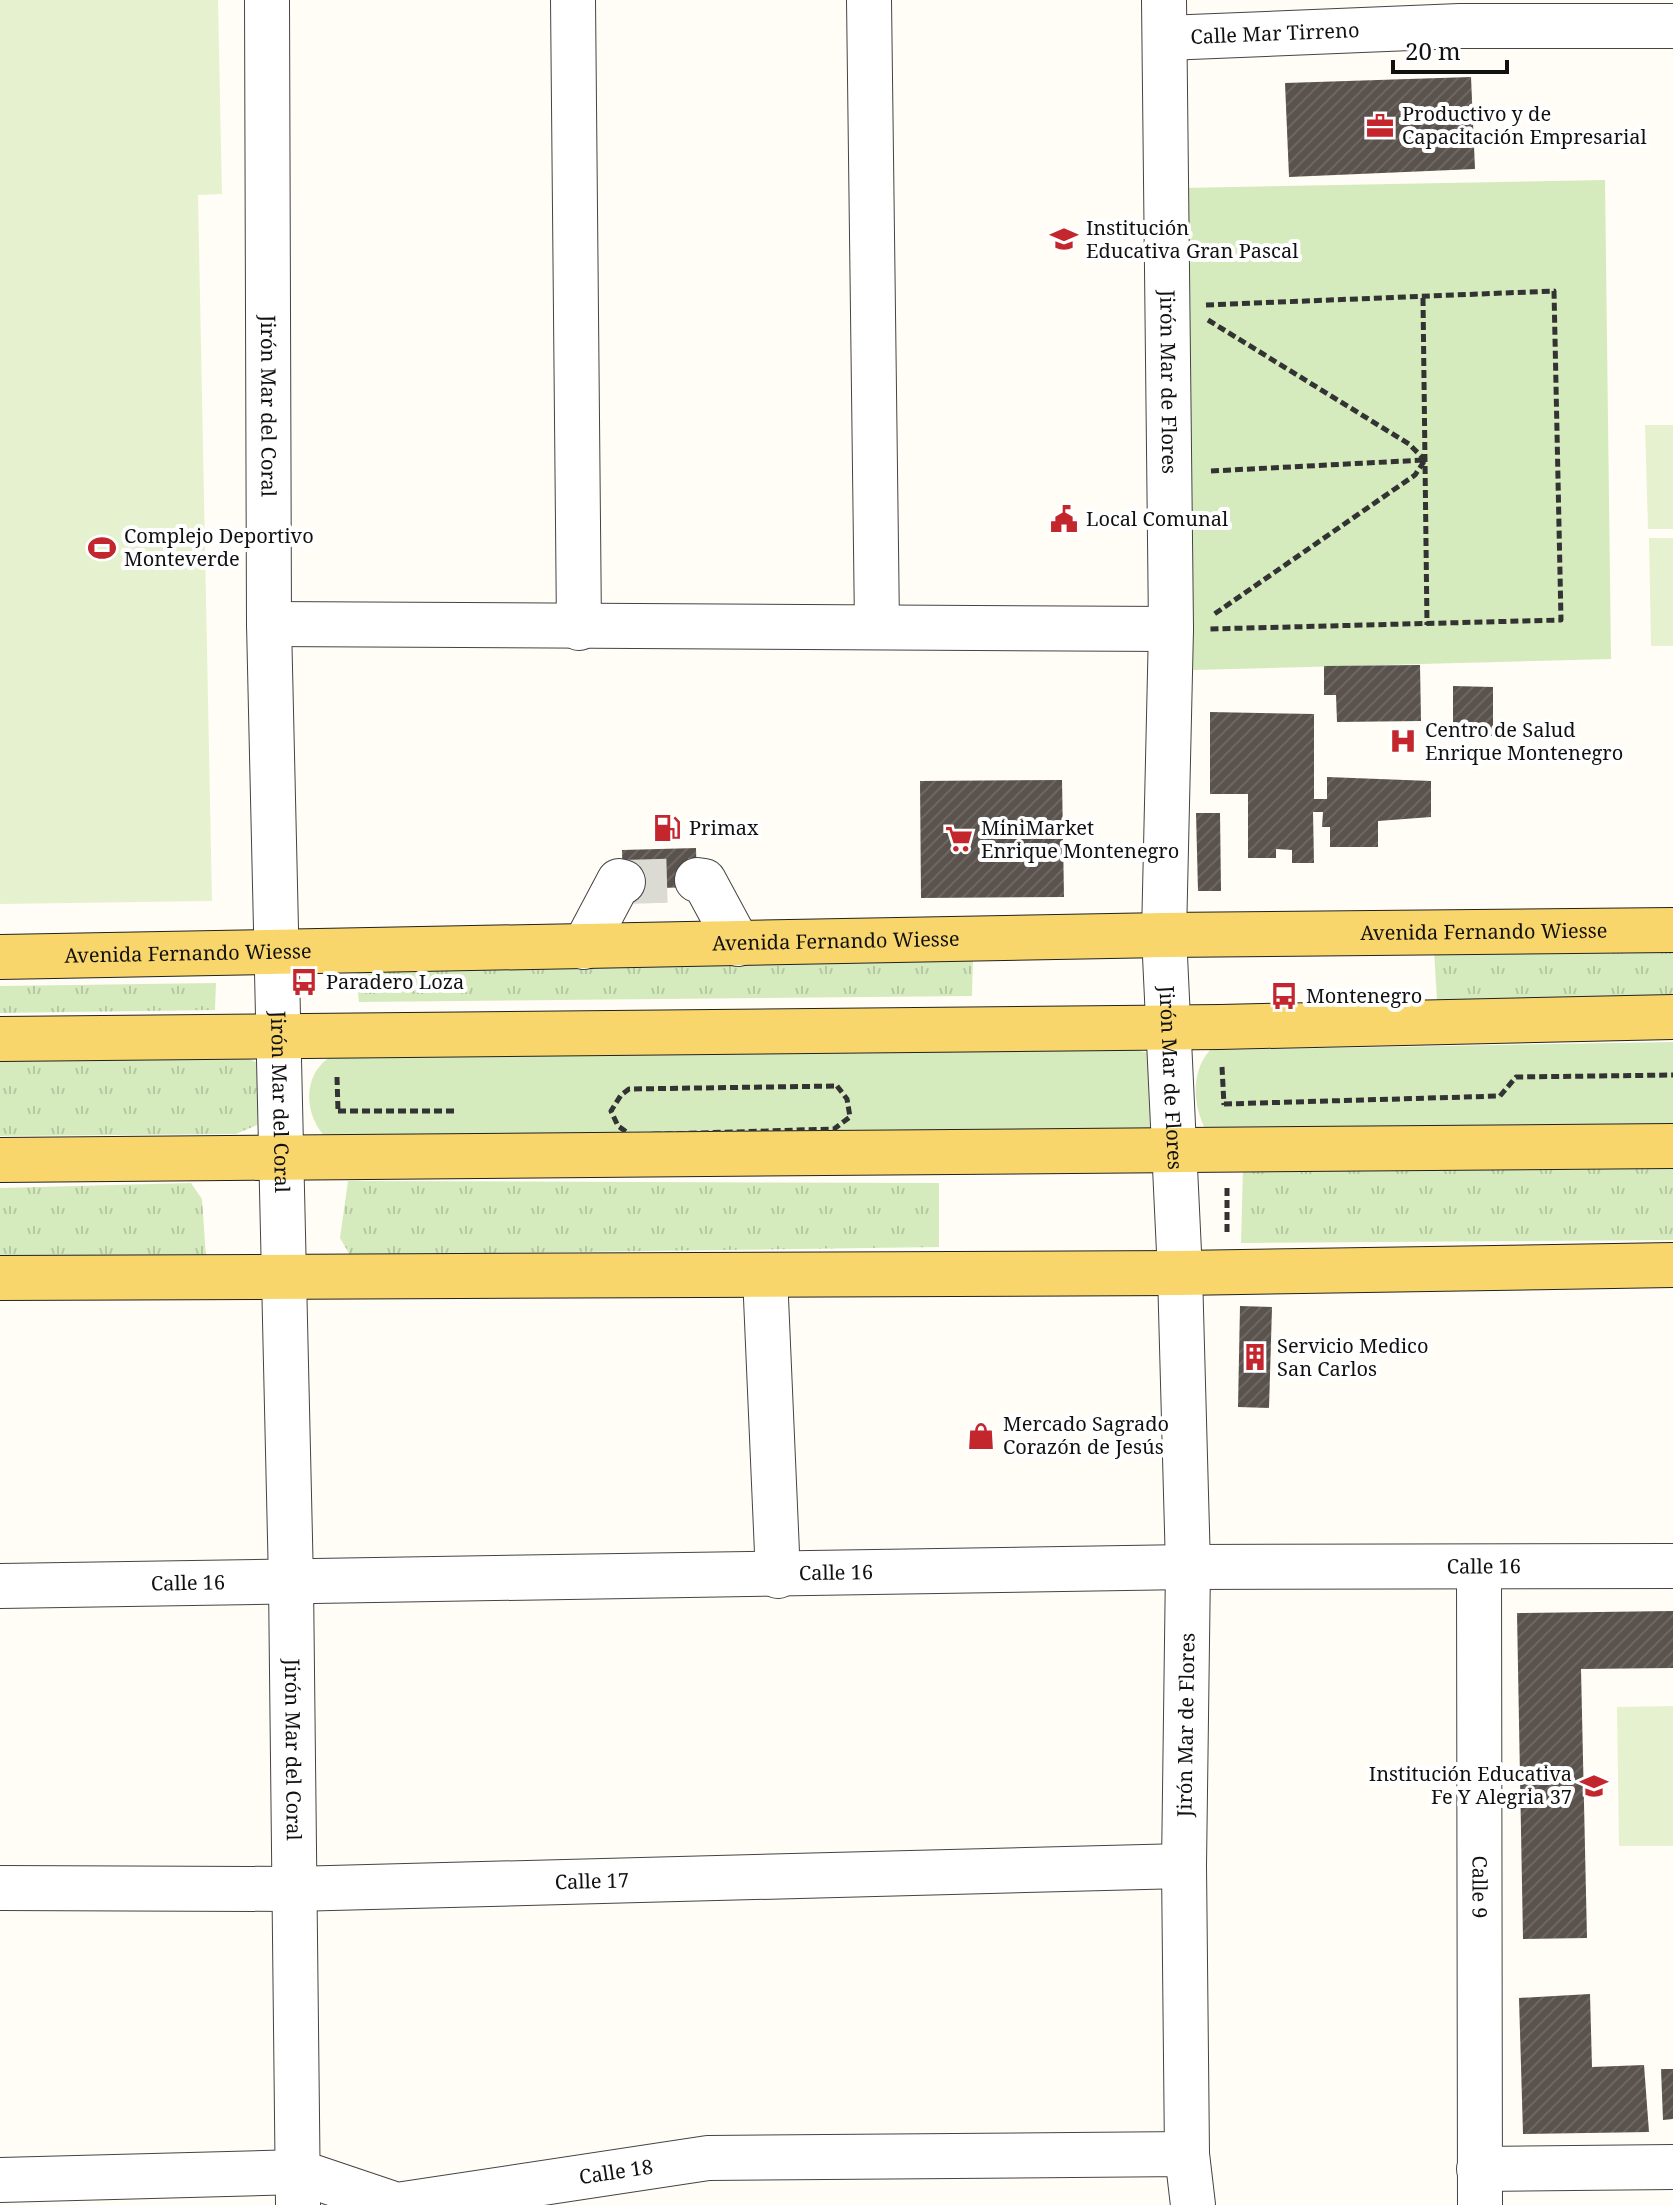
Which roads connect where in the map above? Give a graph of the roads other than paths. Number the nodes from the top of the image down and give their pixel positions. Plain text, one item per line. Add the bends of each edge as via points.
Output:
1 (267, 0) edge
2 (573, 0) edge
3 (869, 0) edge
4 (1460, 13) edge
5 (1165, 19) edge
6 (1673, 26) edge
7 (269, 624) junction
8 (877, 626) junction
9 (1195, 626) junction
10 (579, 628) junction
11 (697, 880) dead end
12 (623, 882) dead end
13 (1673, 930) edge
14 (1164, 935) junction
15 (738, 944) junction
16 (584, 947) junction
17 (275, 954) junction
18 (0, 957) edge
19 (1673, 1017) edge
20 (1166, 1027) junction
21 (278, 1037) junction
22 (0, 1039) edge
23 (1673, 1146) edge
24 (1175, 1152) junction
25 (280, 1156) junction
26 (0, 1160) edge
27 (1673, 1265) edge
28 (1180, 1273) junction
29 (765, 1275) junction
30 (284, 1277) junction
31 (0, 1278) edge
32 (1673, 1566) edge
33 (1188, 1567) junction
34 (1479, 1569) junction
35 (778, 1576) junction
36 (291, 1582) junction
37 (0, 1586) edge
38 (1184, 1866) junction
39 (0, 1888) edge
40 (292, 1889) junction
41 (1187, 2154) junction
42 (1673, 2167) edge
43 (0, 2180) edge
44 (1480, 2187) edge
45 (298, 2188) edge
46 (397, 2205) edge
47 (1193, 2205) edge

1 - 7 street, Jirón Mar del Coral
2 - 10 street
3 - 8 street
4 - 5 street, Calle Mar Tirreno
4 - 6 street, Calle Mar Tirreno
5 - 9 street, Jirón Mar de Flores via 1169,475
7 - 10 street
7 - 17 street, Jirón Mar del Coral
8 - 9 street
8 - 10 street
9 - 14 street, Jirón Mar de Flores
11 - 15 street via 704,881
12 - 16 street
13 - 14 main road, Avenida Fernando Wiesse
14 - 15 main road, Avenida Fernando Wiesse
14 - 20 street, Jirón Mar de Flores
15 - 16 main road, Avenida Fernando Wiesse
16 - 17 main road, Avenida Fernando Wiesse
17 - 18 main road, Avenida Fernando Wiesse
17 - 21 street, Jirón Mar del Coral
19 - 20 main road
20 - 21 main road
20 - 24 street, Jirón Mar de Flores
21 - 22 main road
21 - 25 street, Jirón Mar del Coral
23 - 24 main road
24 - 25 main road
24 - 28 street, Jirón Mar de Flores
25 - 26 main road
25 - 30 street, Jirón Mar del Coral
27 - 28 main road
28 - 29 main road
28 - 33 street, Jirón Mar de Flores
29 - 30 main road
29 - 35 street
30 - 31 main road
30 - 36 street, Jirón Mar del Coral
32 - 34 street, Calle 16
33 - 34 street, Calle 16
33 - 35 street, Calle 16
33 - 38 street, Jirón Mar de Flores
34 - 44 street, Calle 9
35 - 36 street, Calle 16
36 - 37 street, Calle 16
36 - 40 street, Jirón Mar del Coral
38 - 40 street, Calle 17
38 - 41 street, Jirón Mar de Flores
39 - 40 street, Calle 17
40 - 45 street, Jirón Mar del Coral
41 - 46 street, Calle 18 via 708,2158
41 - 47 street
42 - 44 street
43 - 45 street, Calle 18
45 - 46 street, Calle 18

